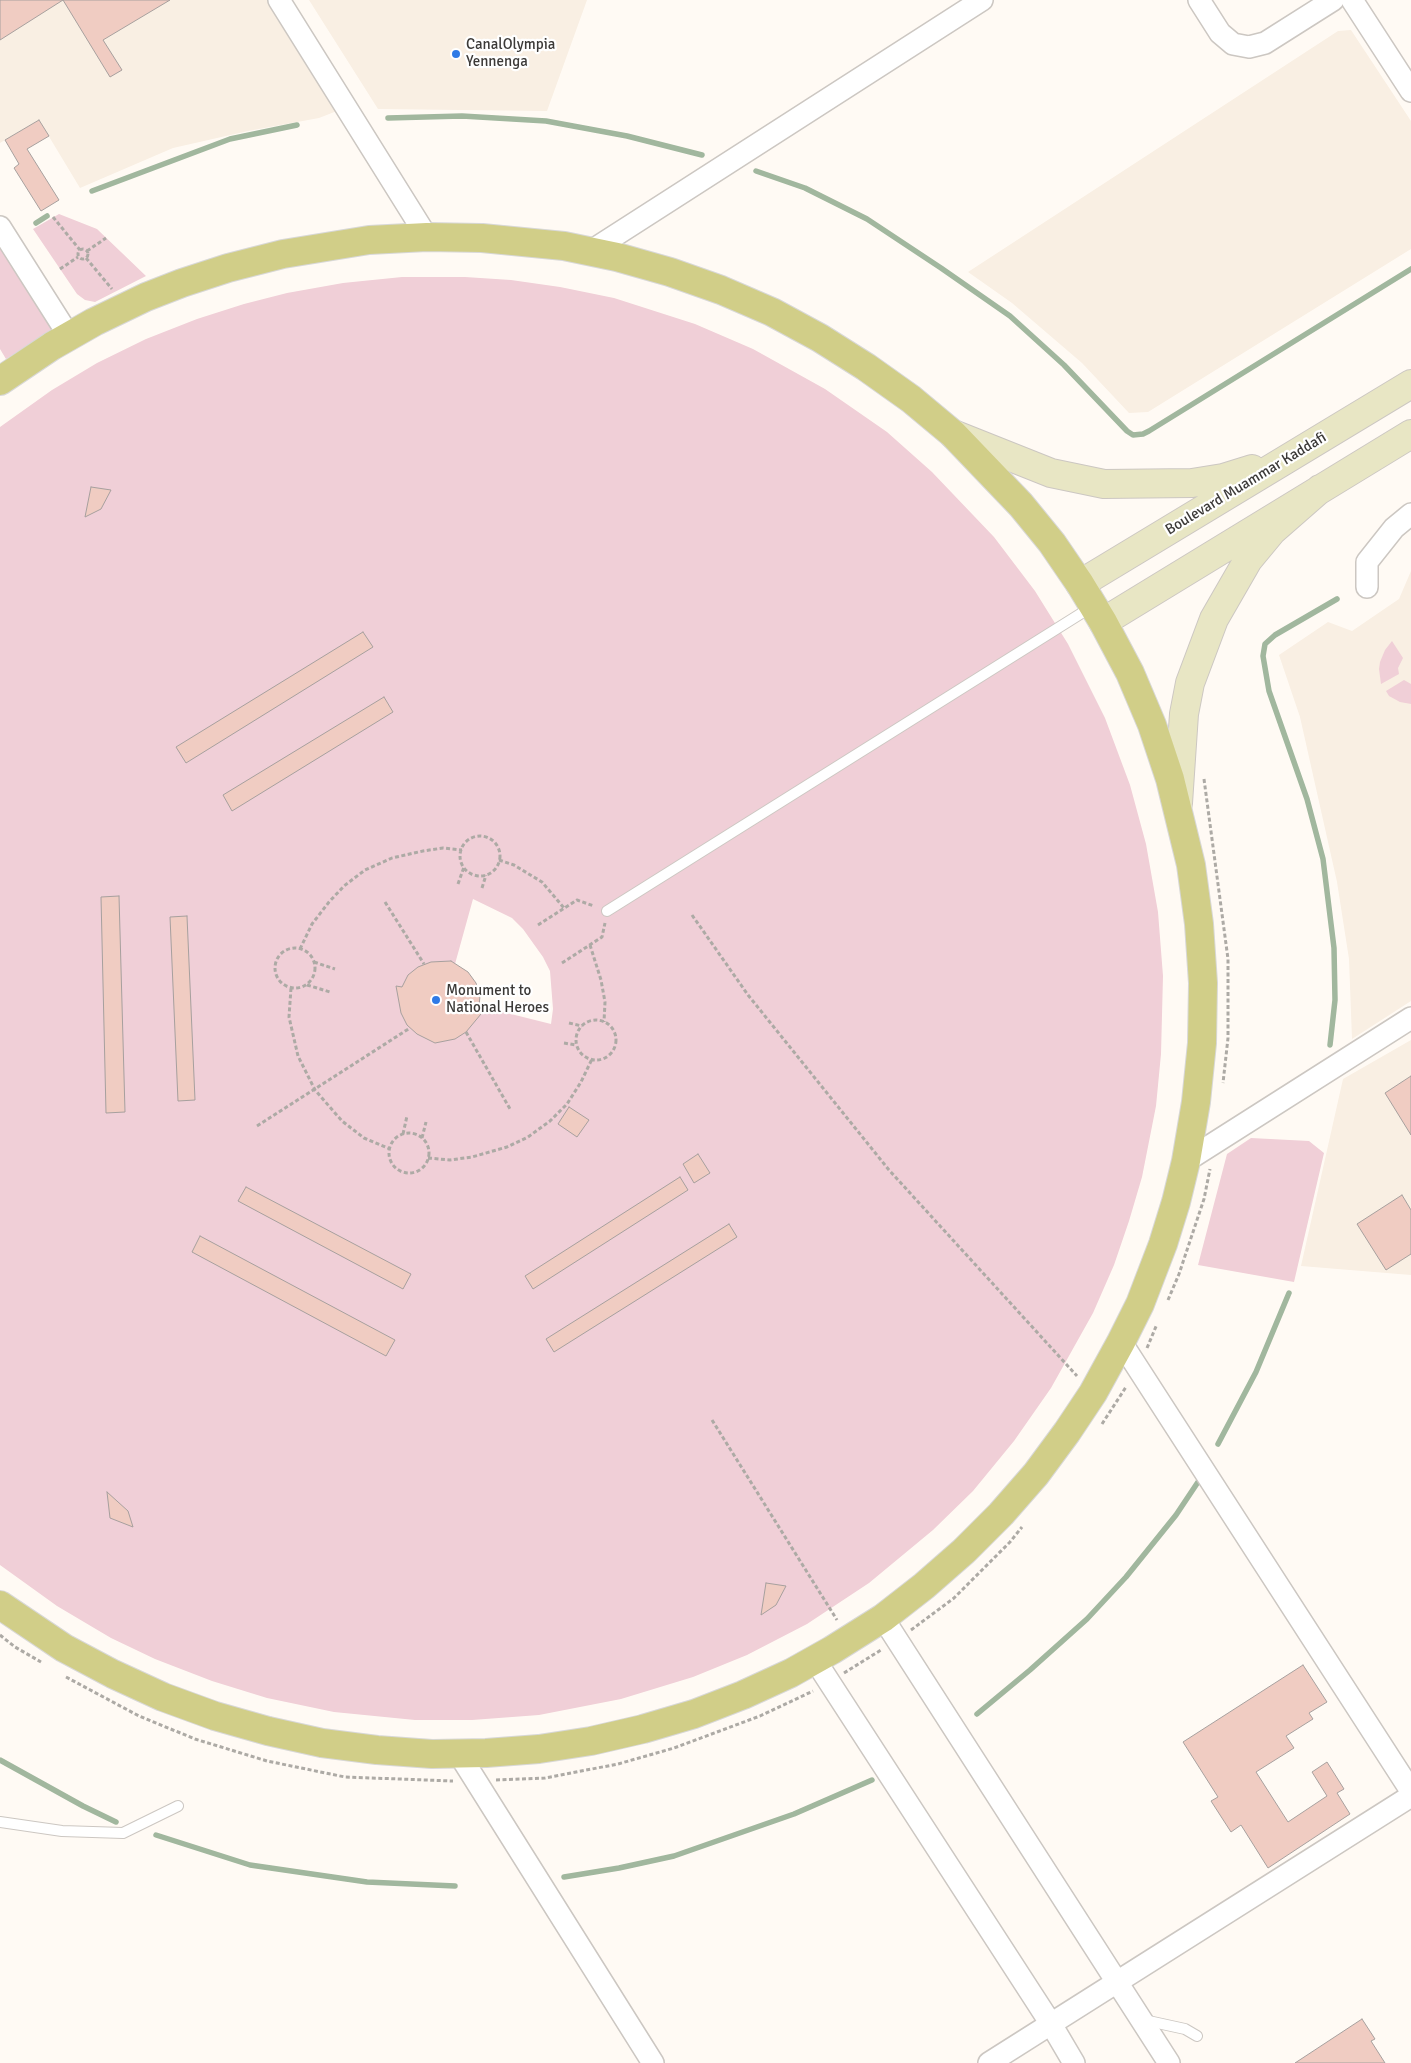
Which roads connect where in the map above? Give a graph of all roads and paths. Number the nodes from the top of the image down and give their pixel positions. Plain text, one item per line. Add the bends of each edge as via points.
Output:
1 (279, 0) edge
2 (982, 0) edge
3 (1199, 0) edge
4 (1334, 0) edge
5 (1352, 0) edge
6 (1411, 91) edge
7 (53, 217) dead end
8 (0, 227) edge
9 (426, 237) junction
10 (106, 238) dead end
11 (80, 250) junction
12 (87, 251) junction
13 (590, 251) junction
14 (78, 256) junction
15 (86, 258) junction
16 (60, 269) dead end
17 (115, 292) dead end
18 (69, 336) junction
19 (2, 376) edge
20 (1411, 384) edge
21 (953, 434) junction
22 (1411, 434) edge
23 (1292, 457) junction
24 (1320, 489) junction
25 (1411, 514) edge
26 (1367, 587) dead end
27 (1092, 604) junction
28 (1204, 775) dead end
29 (1178, 806) junction
30 (462, 850) junction
31 (499, 860) junction
32 (464, 866) junction
33 (486, 875) junction
34 (458, 884) dead end
35 (482, 888) dead end
36 (385, 902) dead end
37 (564, 908) junction
38 (607, 911) junction
39 (692, 916) dead end
40 (538, 925) dead end
41 (590, 945) junction
42 (300, 949) junction
43 (314, 962) junction
44 (562, 963) dead end
45 (424, 964) dead end
46 (335, 969) dead end
47 (307, 985) junction
48 (291, 988) junction
49 (330, 992) dead end
50 (1411, 1018) edge
51 (604, 1022) junction
52 (568, 1023) dead end
53 (582, 1026) junction
54 (410, 1028) dead end
55 (466, 1032) dead end
56 (564, 1043) dead end
57 (576, 1045) junction
58 (592, 1059) junction
59 (1223, 1085) dead end
60 (315, 1090) junction
61 (510, 1109) dead end
62 (407, 1116) dead end
63 (426, 1122) dead end
64 (257, 1126) dead end
65 (403, 1135) junction
66 (422, 1139) junction
67 (1216, 1142) junction
68 (390, 1149) junction
69 (428, 1158) junction
70 (1186, 1161) junction
71 (1164, 1308) dead end
72 (1161, 1317) dead end
73 (1121, 1342) junction
74 (1138, 1368) junction
75 (1093, 1393) junction
76 (712, 1420) dead end
77 (1100, 1427) dead end
78 (1023, 1527) dead end
79 (0, 1605) edge
80 (890, 1629) junction
81 (0, 1635) edge
82 (849, 1640) junction
83 (815, 1660) junction
84 (48, 1667) dead end
85 (65, 1676) dead end
86 (830, 1683) junction
87 (459, 1754) junction
88 (476, 1781) junction
89 (1411, 1791) edge
90 (1411, 1796) edge
91 (178, 1806) dead end
92 (0, 1822) edge
93 (1117, 1982) junction
94 (1143, 2020) junction
95 (1051, 2024) junction
96 (1197, 2036) dead end
97 (1073, 2062) edge
98 (653, 2063) edge
99 (989, 2063) edge
100 (1169, 2063) edge

1 - 9 street
2 - 13 street
3 - 4 street via 1220,34 1233,44 1249,47 1265,43
5 - 6 street
7 - 11 path
8 - 18 street
9 - 13 main road via 509,240
9 - 18 main road via 340,244 228,268 146,297
10 - 12 path
11 - 12 path
11 - 14 path
12 - 15 path
13 - 21 main road via 696,281 772,312 866,367
14 - 15 path
14 - 16 path
15 - 17 path
18 - 19 main road
20 - 23 main road, Boulevard Muammar Kaddafi
21 - 23 main road via 1050,473 1104,484 1192,483 1223,478
21 - 27 main road via 1021,505 1052,543
22 - 24 main road
23 - 27 main road, Boulevard Muammar Kaddafi
24 - 27 main road
24 - 29 main road via 1272,531 1248,560 1214,619 1190,683 1184,714
25 - 26 street via 1394,528 1367,562
27 - 29 main road via 1130,673 1152,725
27 - 38 lane
28 - 59 path via 1228,959 1228,1038
29 - 70 main road via 1196,894 1203,984 1200,1073
30 - 31 path via 472,837 485,836 499,849
30 - 32 path
30 - 42 path via 423,851 392,858 365,870 329,902 312,924
31 - 33 path via 496,868
31 - 37 path via 542,882
32 - 33 path via 473,874
32 - 34 path
33 - 35 path
36 - 45 path
37 - 38 path via 577,900
37 - 40 path
38 - 41 path via 602,937
39 - 75 path via 748,995 889,1170
41 - 44 path
41 - 51 path via 605,1002
42 - 43 path
42 - 48 path via 287,950 276,966 278,979
43 - 46 path
43 - 47 path via 314,975
47 - 48 path
47 - 49 path
48 - 60 path via 289,1016 298,1056
50 - 67 street
51 - 53 path via 594,1020
51 - 58 path via 615,1034 615,1046 608,1056
52 - 53 path
53 - 57 path
54 - 60 path
55 - 61 path
56 - 57 path
57 - 58 path
58 - 69 path via 567,1104 528,1137 472,1157
60 - 64 path
60 - 68 path via 342,1121 364,1138
62 - 65 path
63 - 66 path
65 - 66 path via 414,1134
65 - 68 path via 395,1139
66 - 69 path
67 - 70 street
67 - 71 path via 1204,1198
68 - 69 path via 392,1164 402,1172 420,1170
70 - 73 main road via 1163,1244
72 - 74 path
73 - 74 street
73 - 75 main road
74 - 77 path
74 - 89 street
75 - 80 main road via 1052,1454 1001,1514
76 - 82 path
78 - 80 path via 954,1598
79 - 87 main road via 56,1643 104,1670 215,1716 322,1743 386,1751
80 - 82 main road
80 - 86 path
80 - 93 street
81 - 84 path
82 - 83 main road
83 - 86 street
83 - 87 main road via 743,1695 643,1729 539,1749
85 - 88 path via 147,1719 195,1739 267,1761 344,1777
86 - 88 path via 760,1716 674,1748 618,1764 544,1778
86 - 95 street
87 - 88 street
88 - 98 street
90 - 93 street
91 - 92 lane via 123,1833 62,1831
93 - 94 street
93 - 95 street
94 - 96 lane via 1185,2029
94 - 100 street
95 - 97 street
95 - 99 street

